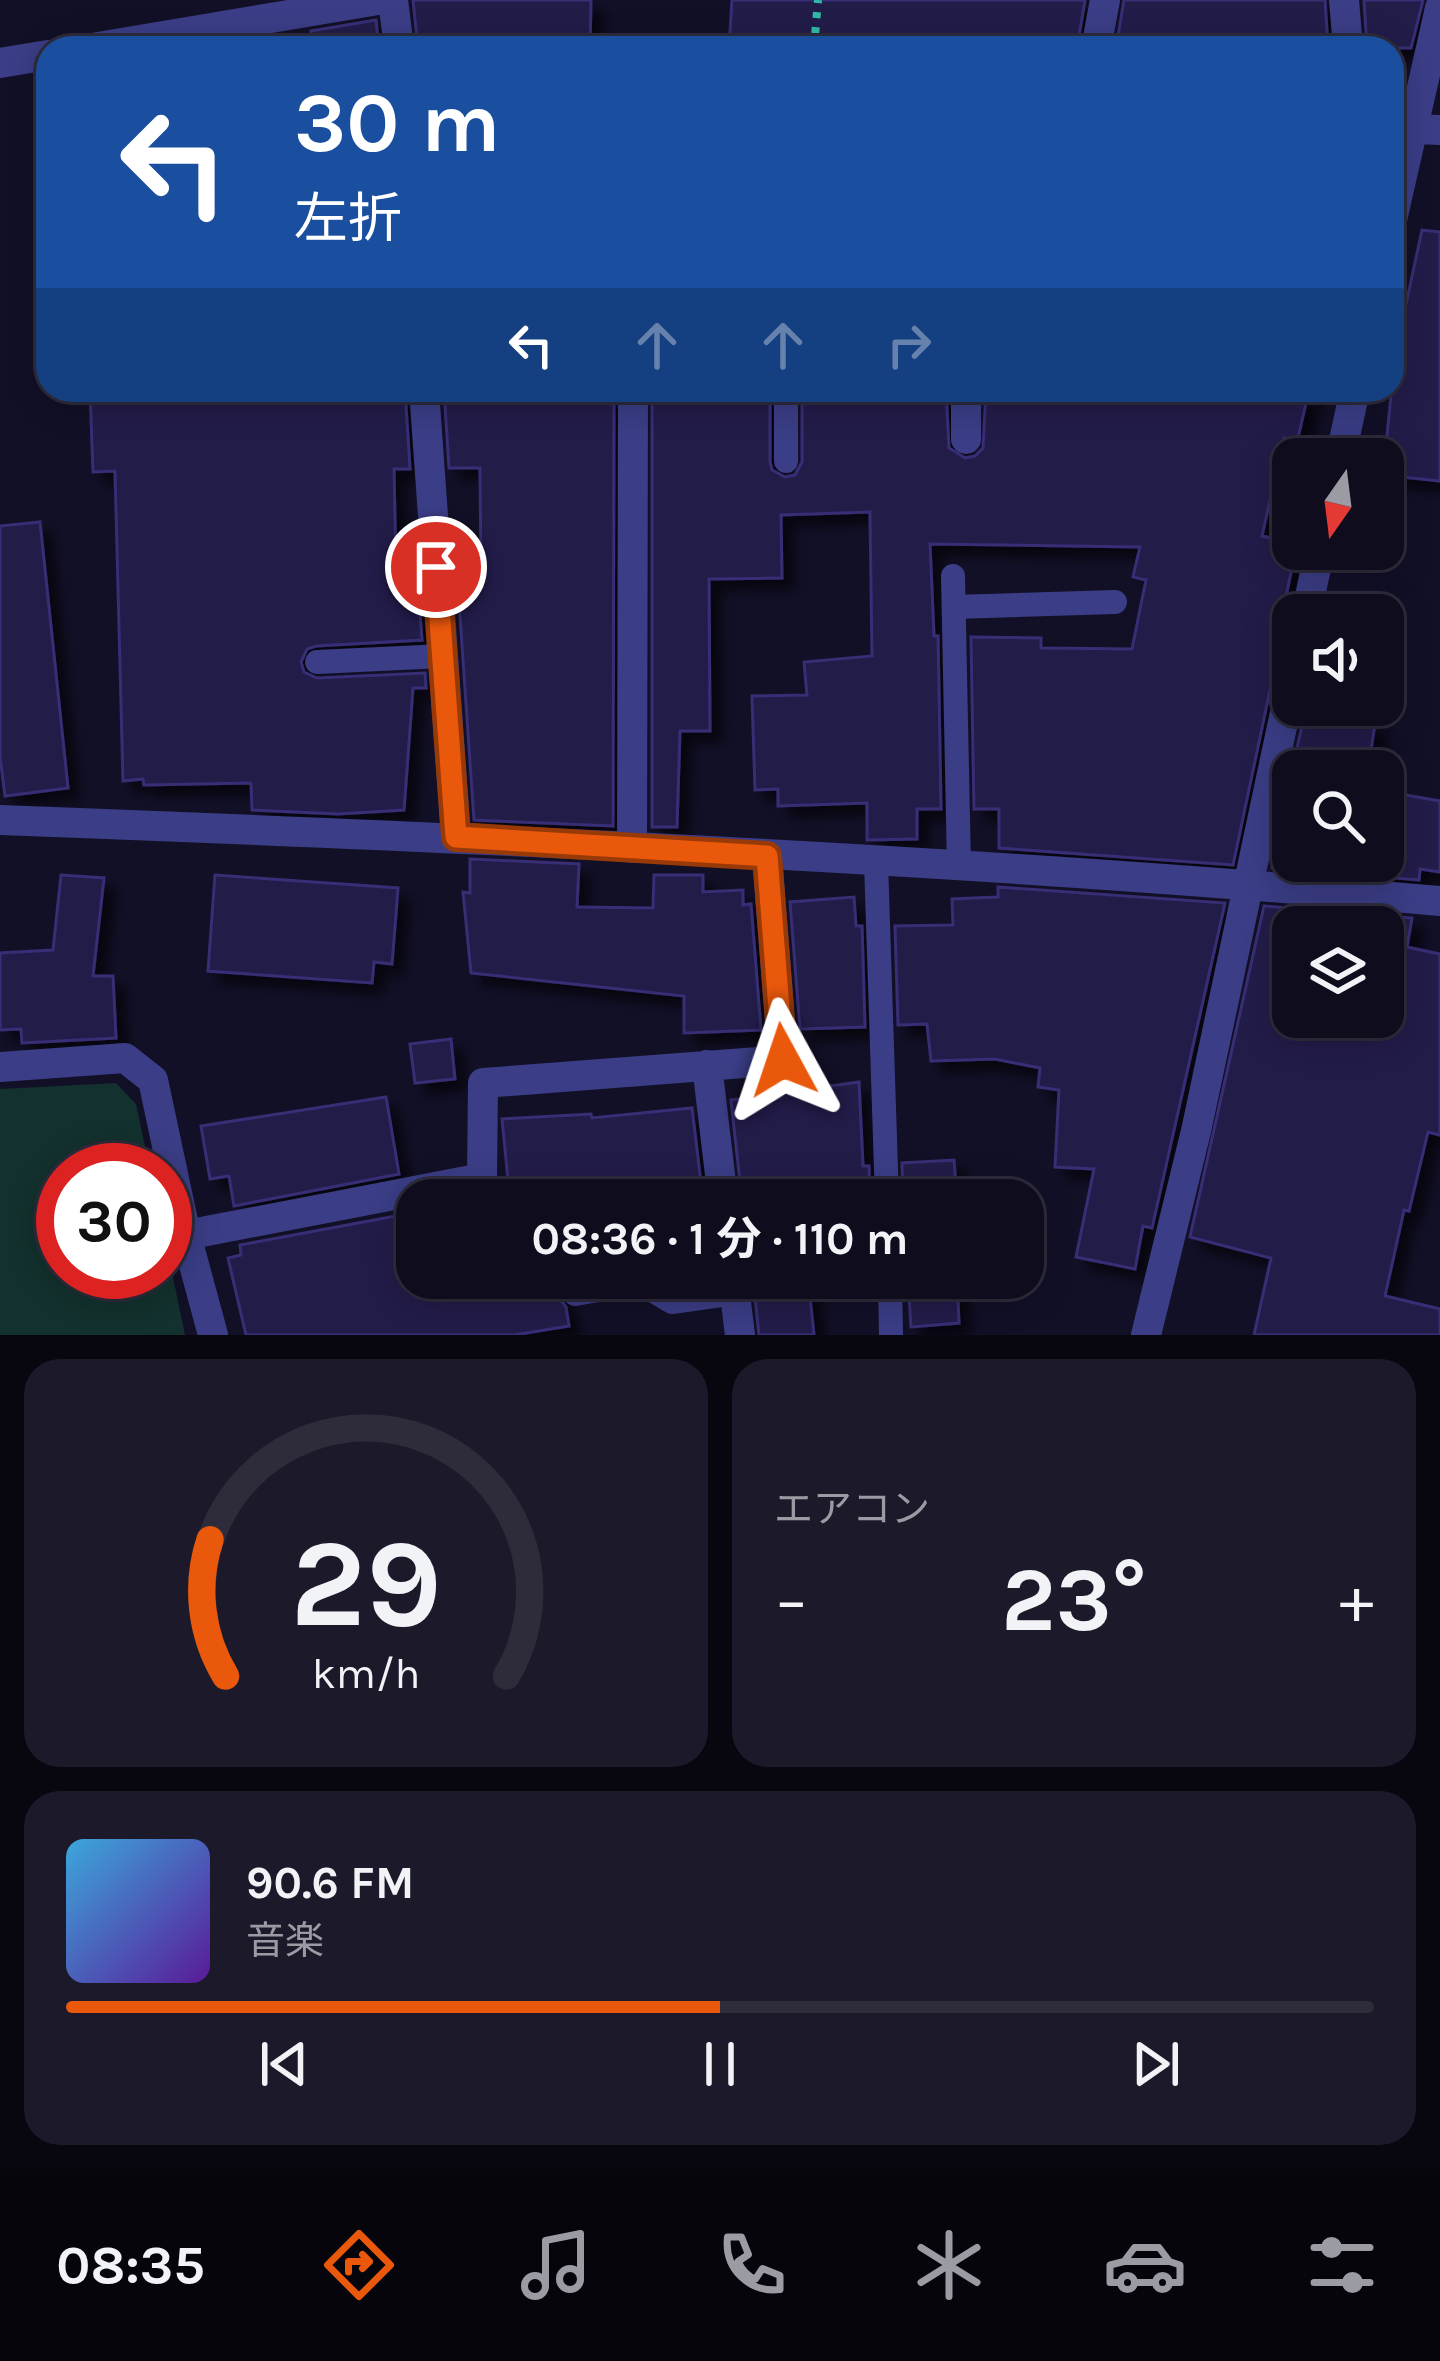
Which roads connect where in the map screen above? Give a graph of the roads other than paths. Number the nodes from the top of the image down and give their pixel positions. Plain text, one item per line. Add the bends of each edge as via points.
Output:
1 (379, 0) edge
2 (393, 0) edge
3 (1105, 0) edge
4 (1344, 0) edge
5 (1440, 8) edge
6 (164, 36) edge
7 (398, 36) edge
8 (1098, 36) edge
9 (1347, 36) edge
10 (36, 58) edge
11 (0, 63) edge
12 (1415, 129) edge
13 (1404, 173) edge
14 (425, 402) edge
15 (633, 402) edge
16 (786, 402) edge
17 (966, 402) edge
18 (1352, 402) edge
19 (1345, 438) edge
20 (966, 440) dead end
21 (786, 460) dead end
22 (953, 576) dead end
23 (1115, 602) dead end
24 (954, 607) junction
25 (443, 656) junction
26 (317, 662) dead end
27 (1282, 726) edge
28 (0, 820) edge
29 (456, 837) junction
30 (632, 848) junction
31 (767, 856) junction
32 (876, 862) junction
33 (959, 867) junction
34 (1248, 884) junction
35 (1440, 901) edge
36 (706, 1066) junction
37 (0, 1067) edge
38 (166, 1143) edge
39 (720, 1179) edge
40 (886, 1179) edge
41 (192, 1234) edge
42 (192, 1257) edge
43 (736, 1299) edge
44 (890, 1299) edge
45 (213, 1335) edge
46 (740, 1335) edge
47 (891, 1335) edge
48 (1146, 1335) edge

1 - 6 street
2 - 7 street
3 - 8 street
4 - 9 street
5 - 12 street
10 - 11 street
12 - 13 street
14 - 25 street
15 - 30 street
16 - 21 lane
17 - 20 street
18 - 19 street
22 - 24 lane
23 - 24 lane
24 - 33 lane
25 - 26 lane
25 - 29 street
27 - 34 street
28 - 29 street
29 - 30 street
30 - 31 street
31 - 32 street
31 - 36 street via 783,1060
32 - 33 street
32 - 40 lane
33 - 34 street
34 - 35 street
34 - 48 street
36 - 39 street
36 - 41 street via 483,1083 482,1178
37 - 38 street via 125,1058 153,1080
42 - 45 street
43 - 46 street
44 - 47 lane

